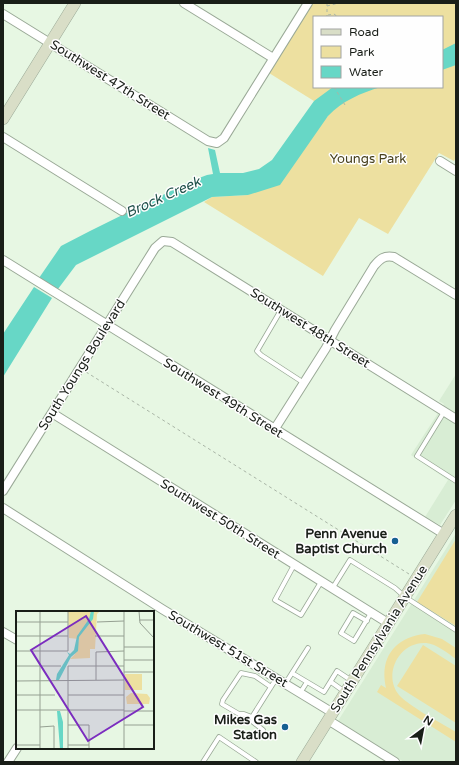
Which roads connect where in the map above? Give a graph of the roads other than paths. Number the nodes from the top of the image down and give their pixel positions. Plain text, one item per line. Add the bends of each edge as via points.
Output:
1 (75, 3) edge
2 (184, 3) edge
3 (308, 3) edge
4 (3, 14) edge
5 (50, 43) junction
6 (273, 58) junction
7 (3, 119) edge
8 (3, 137) edge
9 (440, 161) dead end
10 (456, 171) edge
11 (122, 211) dead end
12 (163, 241) joint
13 (3, 260) edge
14 (456, 295) edge
15 (281, 310) junction
16 (106, 325) junction
17 (329, 340) junction
18 (304, 383) junction
19 (444, 412) junction
20 (52, 414) junction
21 (456, 419) edge
22 (274, 430) junction
23 (456, 481) edge
24 (3, 491) edge
25 (3, 508) edge
26 (456, 515) edge
27 (444, 534) junction
28 (294, 565) junction
29 (321, 582) junction
30 (332, 589) junction
31 (404, 597) junction
32 (371, 613) junction
33 (367, 621) junction
34 (388, 623) junction
35 (456, 630) edge
36 (3, 632) edge
37 (16, 639) edge
38 (308, 648) dead end
39 (260, 669) junction
40 (292, 673) junction
41 (255, 676) junction
42 (277, 679) junction
43 (352, 681) junction
44 (307, 682) junction
45 (331, 682) junction
46 (285, 684) junction
47 (271, 687) junction
48 (346, 692) junction
49 (300, 693) junction
50 (330, 716) junction
51 (252, 717) junction
52 (263, 730) dead end
53 (16, 749) edge
54 (8, 762) edge
55 (203, 762) edge
56 (256, 762) edge
57 (302, 762) edge
58 (395, 762) edge

1 - 5 main road
2 - 6 street
3 - 6 street
4 - 5 street, Southwest 47th Street
5 - 6 street, Southwest 47th Street via 208,141 217,143 224,138
5 - 7 main road
8 - 11 street
9 - 10 street
12 - 15 street, Southwest 48th Street via 172,242
12 - 16 street, South Youngs Boulevard via 155,248
13 - 16 street, Southwest 49th Street
14 - 17 street via 394,257 384,257 374,266
15 - 17 street, Southwest 48th Street
15 - 18 lane via 257,351
16 - 20 street, South Youngs Boulevard
16 - 22 street, Southwest 49th Street
17 - 18 street
17 - 19 street, Southwest 48th Street
18 - 22 street
19 - 21 street, Southwest 48th Street
19 - 23 lane via 417,456
20 - 24 street, South Youngs Boulevard
20 - 28 street, Southwest 50th Street
22 - 27 street, Southwest 49th Street
25 - 39 street, Southwest 51st Street
26 - 27 main road, South Pennsylvania Avenue
27 - 31 main road, South Pennsylvania Avenue
28 - 29 street, Southwest 50th Street
28 - 29 lane via 275,600 301,615
29 - 30 street, Southwest 50th Street
30 - 31 lane via 350,560 395,588
30 - 32 street, Southwest 50th Street
31 - 34 main road, South Pennsylvania Avenue
31 - 35 lane
32 - 33 lane
32 - 34 street, Southwest 50th Street
33 - 33 lane via 354,641 341,633 353,613
34 - 43 main road, South Pennsylvania Avenue
36 - 37 street
38 - 40 lane
39 - 41 lane
39 - 42 street, Southwest 51st Street
40 - 44 lane
40 - 46 lane
41 - 47 lane
41 - 51 lane via 241,673 222,704 235,712
42 - 46 street, Southwest 51st Street
42 - 47 lane
43 - 45 lane via 337,671
43 - 48 main road, South Pennsylvania Avenue
44 - 45 lane via 324,692
44 - 49 lane
45 - 48 lane
46 - 49 street, Southwest 51st Street
47 - 51 lane
48 - 50 main road, South Pennsylvania Avenue
49 - 50 street, Southwest 51st Street
50 - 57 main road, South Pennsylvania Avenue
50 - 58 street, Southwest 51st Street
51 - 52 lane via 253,722
53 - 54 street
55 - 56 lane via 219,737

